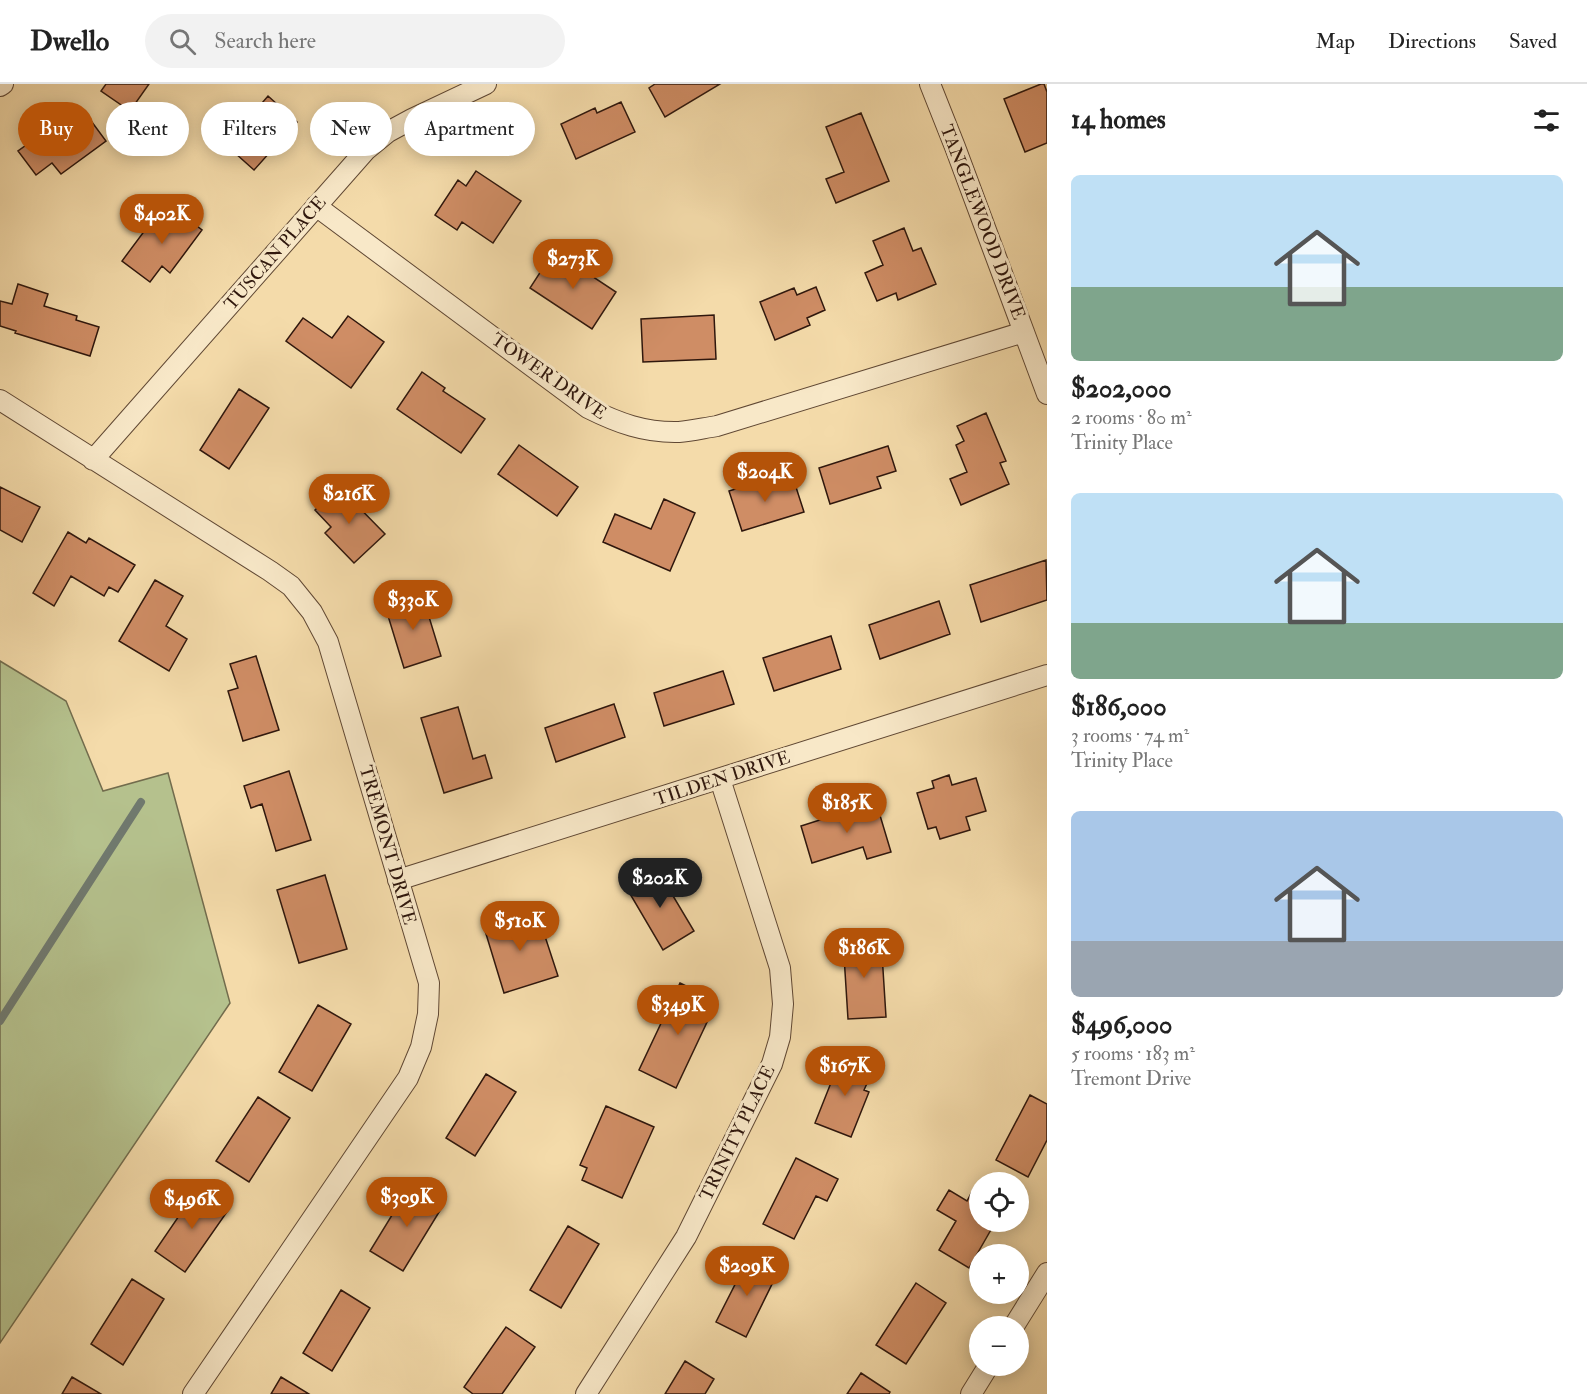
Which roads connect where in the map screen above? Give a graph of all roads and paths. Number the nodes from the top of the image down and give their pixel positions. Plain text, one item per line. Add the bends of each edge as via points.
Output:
1 (486, 84) edge
2 (930, 84) edge
3 (316, 206) junction
4 (1024, 332) junction
5 (1047, 394) edge
6 (0, 400) edge
7 (93, 459) junction
8 (1047, 675) edge
9 (720, 778) junction
10 (398, 880) junction
11 (1047, 1274) edge
12 (1020, 1316) edge
13 (983, 1376) edge
14 (193, 1394) edge
15 (586, 1394) edge
16 (971, 1394) edge

1 - 3 street, TUSCAN PLACE via 388,132 366,150
2 - 4 street, TANGLEWOOD DRIVE
3 - 4 street, TOWER DRIVE via 588,408 613,421 646,430 679,432 717,426
3 - 7 street, TUSCAN PLACE
4 - 5 street, TANGLEWOOD DRIVE
6 - 7 street, TREMONT DRIVE
7 - 10 street, TREMONT DRIVE via 270,571 291,586 312,612 328,642
8 - 9 street, TILDEN DRIVE
9 - 10 street, TILDEN DRIVE
9 - 15 street, TRINITY PLACE via 780,968 780,1037 772,1064 686,1237
10 - 14 street, TREMONT DRIVE via 429,983 428,1014 408,1078
11 - 12 street
13 - 16 street

